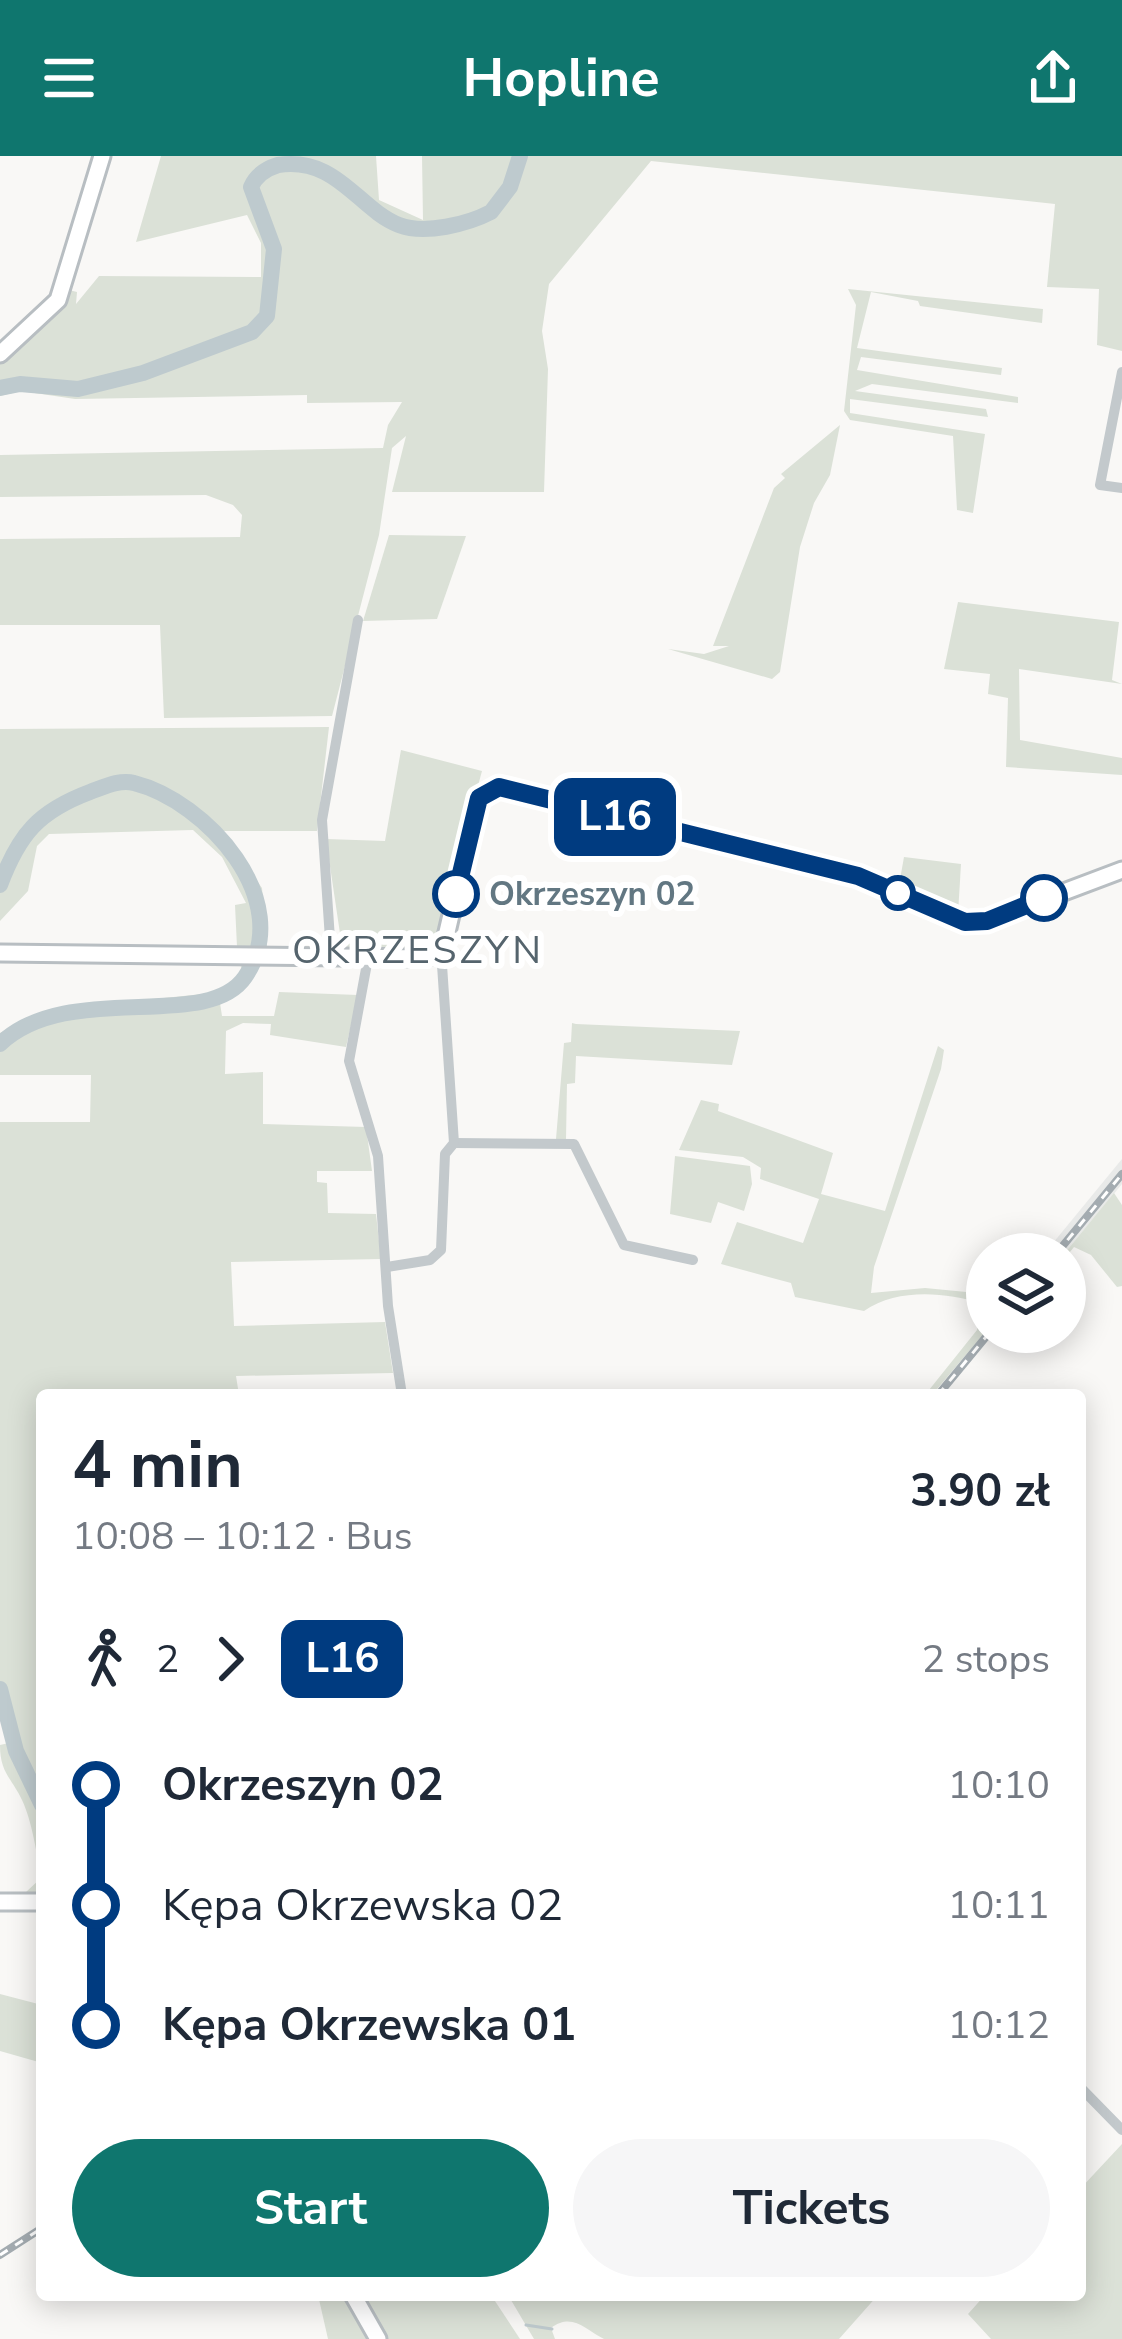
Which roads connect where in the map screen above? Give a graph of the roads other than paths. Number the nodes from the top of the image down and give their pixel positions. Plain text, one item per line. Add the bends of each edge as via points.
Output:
1 (102, 156) edge
2 (0, 354) edge
3 (1122, 372) edge
4 (1122, 488) edge
5 (358, 620) dead end
6 (1122, 870) edge
7 (0, 953) edge
8 (331, 954) junction
9 (435, 955) junction
10 (368, 958) junction
11 (454, 1142) junction
12 (693, 1260) dead end
13 (387, 1267) junction
14 (401, 1389) edge
15 (1, 1900) edge
16 (36, 1903) edge
17 (1086, 2093) edge
18 (1122, 2130) edge
19 (356, 2301) edge
20 (378, 2339) edge

1 - 2 street via 58,300
3 - 4 street via 1100,485
5 - 8 street via 322,820
6 - 9 street via 965,922 858,876 494,787 477,803 444,945
7 - 8 street
8 - 10 street
9 - 10 street
9 - 11 street
10 - 13 street via 349,1061 378,1156
11 - 12 street via 574,1144 624,1245
11 - 13 street via 445,1154 439,1253
13 - 14 street
15 - 16 street
17 - 18 street
19 - 20 street

